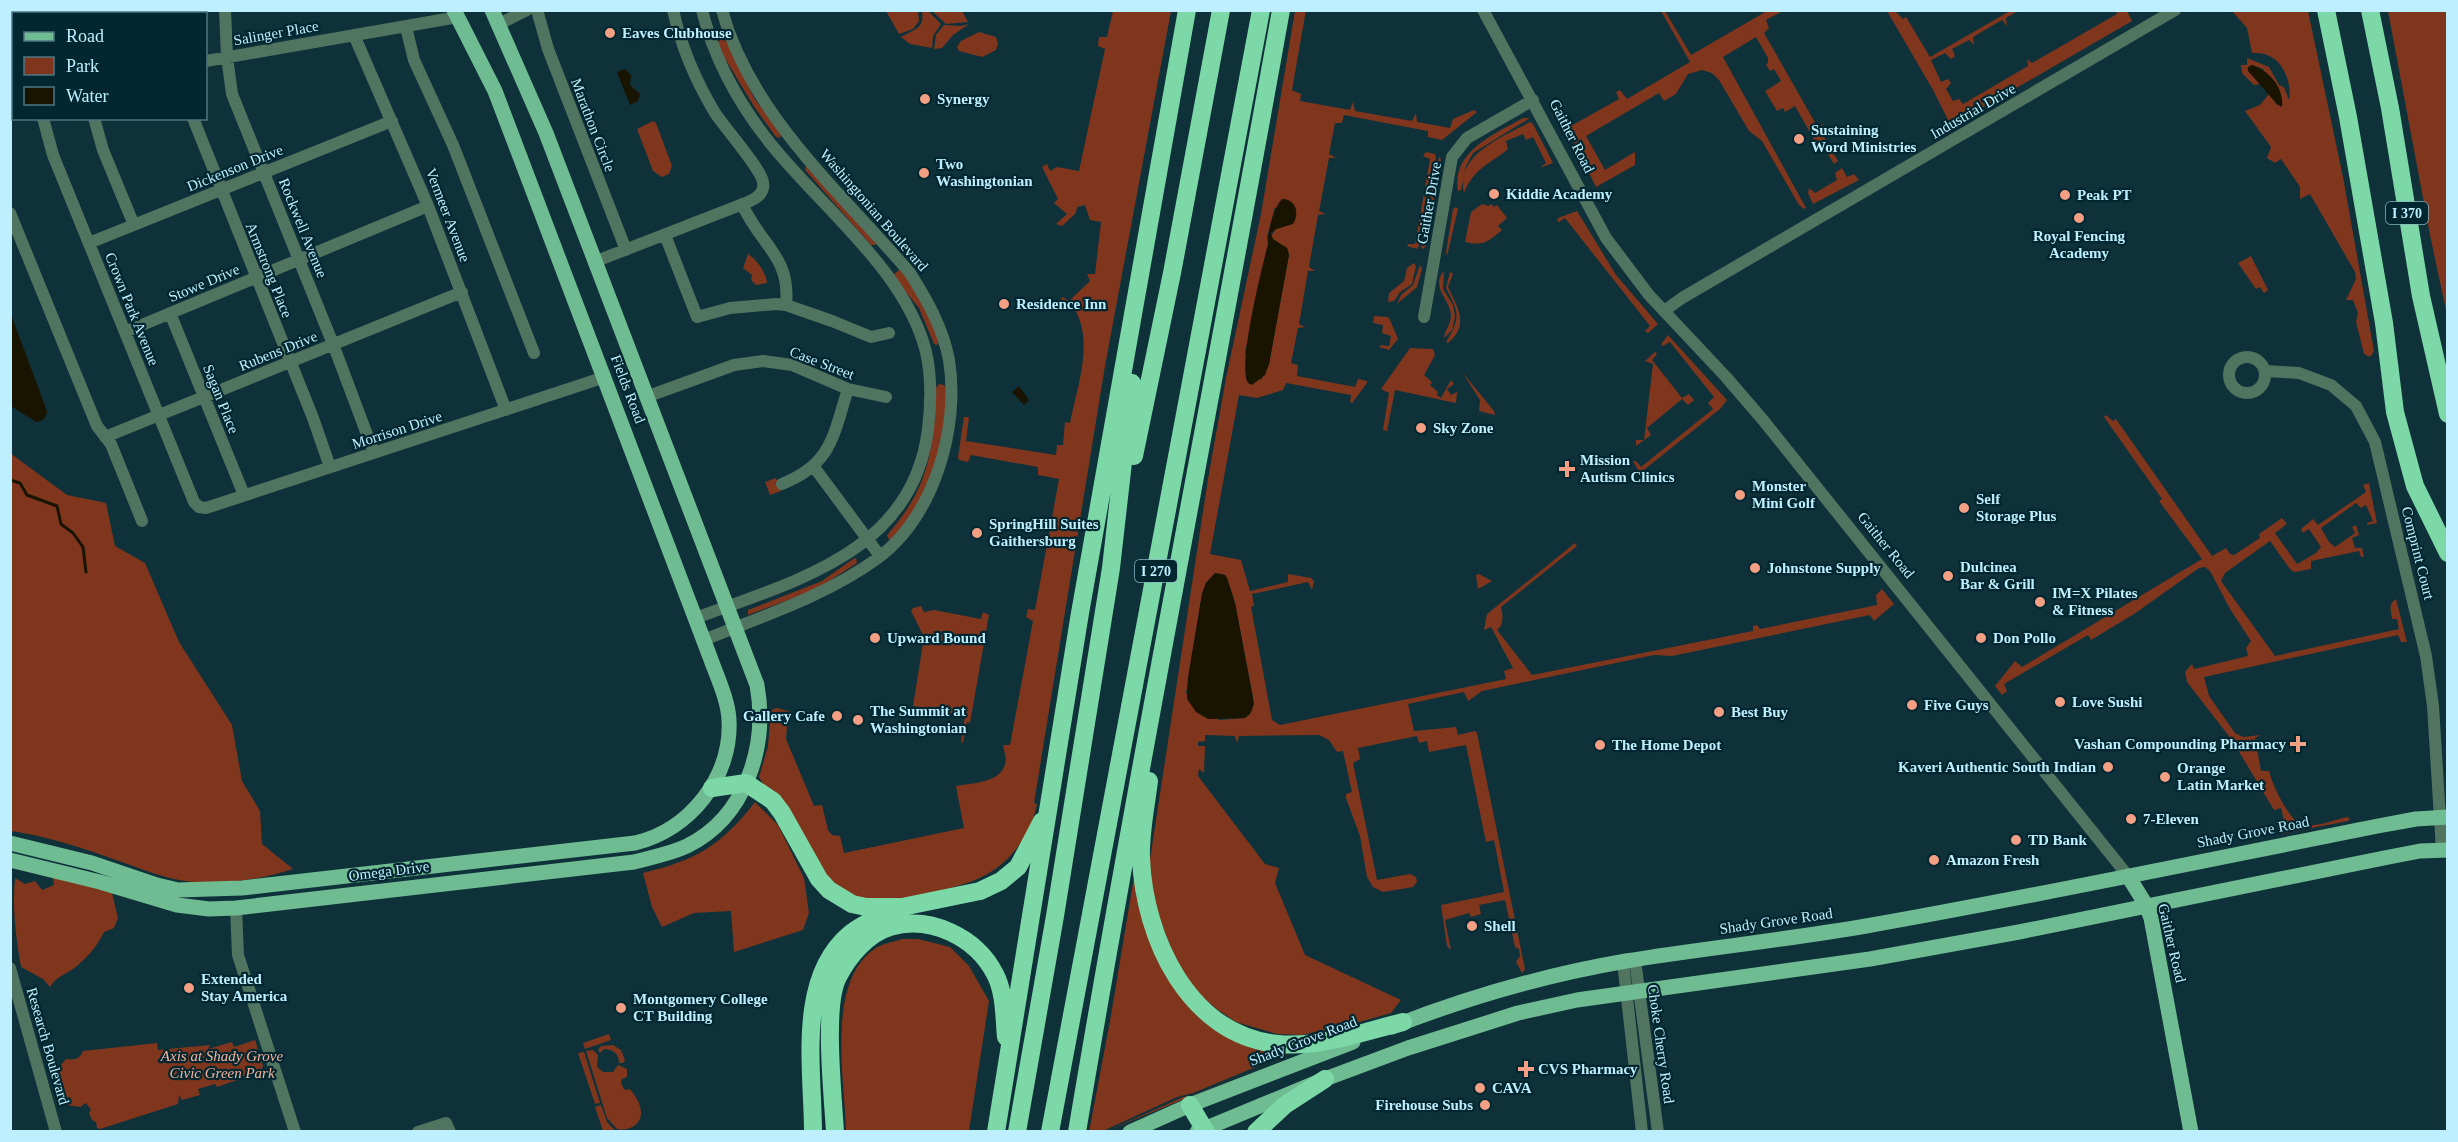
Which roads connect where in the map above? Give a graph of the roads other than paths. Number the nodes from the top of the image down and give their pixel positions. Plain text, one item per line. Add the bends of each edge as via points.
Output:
1 (225, 10) edge
2 (527, 10) edge
3 (537, 10) edge
4 (673, 10) edge
5 (702, 10) edge
6 (1187, 10) edge
7 (1221, 10) edge
8 (1260, 10) edge
9 (1281, 10) edge
10 (1483, 10) edge
11 (2175, 10) edge
12 (2326, 10) edge
13 (2370, 10) edge
14 (456, 14) edge
15 (723, 14) edge
16 (496, 17) edge
17 (705, 24) junction
18 (406, 27) junction
19 (354, 35) junction
20 (226, 57) junction
21 (207, 61) edge
22 (1174, 78) junction
23 (1533, 100) junction
24 (44, 120) edge
25 (95, 120) edge
26 (194, 120) edge
27 (392, 121) junction
28 (797, 145) junction
29 (782, 157) junction
30 (264, 173) junction
31 (221, 190) junction
32 (742, 204) junction
33 (428, 207) junction
34 (10, 213) edge
35 (134, 225) junction
36 (665, 235) junction
37 (89, 243) junction
38 (888, 246) junction
39 (626, 250) junction
40 (873, 259) junction
41 (299, 260) junction
42 (594, 262) junction
43 (256, 278) junction
44 (462, 292) junction
45 (786, 305) junction
46 (1664, 311) junction
47 (170, 314) junction
48 (1424, 317) dead end
49 (2384, 323) junction
50 (125, 332) junction
51 (889, 333) dead end
52 (333, 344) junction
53 (534, 352) dead end
54 (290, 362) junction
55 (2265, 370) dead end
56 (604, 377) junction
57 (848, 389) junction
58 (203, 397) junction
59 (646, 397) junction
60 (886, 397) dead end
61 (506, 410) junction
62 (2448, 414) edge
63 (159, 416) junction
64 (105, 437) junction
65 (374, 453) junction
66 (330, 467) junction
67 (814, 467) junction
68 (782, 484) dead end
69 (244, 495) junction
70 (199, 507) joint
71 (142, 521) dead end
72 (2448, 529) edge
73 (867, 541) junction
74 (2448, 553) edge
75 (880, 556) junction
76 (1111, 568) junction
77 (726, 607) junction
78 (696, 618) junction
79 (736, 627) junction
80 (704, 640) junction
81 (1158, 672) junction
82 (746, 783) junction
83 (712, 788) junction
84 (1050, 807) junction
85 (2444, 817) edge
86 (10, 843) edge
87 (2445, 850) edge
88 (10, 860) edge
89 (2128, 876) junction
90 (2146, 905) junction
91 (902, 907) junction
92 (236, 908) junction
93 (1823, 933) junction
94 (1745, 935) dead end
95 (1629, 961) junction
96 (10, 968) edge
97 (1632, 993) junction
98 (1403, 1022) junction
99 (1009, 1061) junction
100 (1325, 1079) junction
101 (1190, 1105) junction
102 (448, 1127) edge
103 (426, 1130) edge
104 (1202, 1130) edge
105 (56, 1131) edge
106 (295, 1131) edge
107 (813, 1131) edge
108 (835, 1131) edge
109 (996, 1131) edge
110 (1017, 1131) edge
111 (1050, 1131) edge
112 (1077, 1131) edge
113 (1130, 1131) edge
114 (1256, 1131) edge
115 (1642, 1131) edge
116 (1658, 1131) edge
117 (2191, 1131) edge

1 - 20 street, Rockwell Avenue
2 - 16 street
3 - 39 street, Marathon Circle via 548,49
4 - 32 street via 702,89 726,130 762,176 760,195
5 - 17 street
6 - 22 highway
7 - 76 highway, I 270
8 - 111 highway, I 270
9 - 81 highway, I 270
10 - 23 street, Gaither Road
11 - 46 street, Industrial Drive
12 - 49 highway, I 370
13 - 62 highway, I 370 via 2421,296
14 - 18 street, Salinger Place
14 - 56 main road, Fields Road via 495,91
15 - 17 street
15 - 28 street, Washingtonian Boulevard via 757,92
16 - 42 main road, Fields Road via 546,133
17 - 29 street via 738,97
18 - 19 street, Salinger Place
18 - 53 street via 414,60 453,145
19 - 20 street, Salinger Place
19 - 27 street, Vermeer Avenue
20 - 21 street, Salinger Place
20 - 30 street, Rockwell Avenue via 232,94
22 - 76 highway via 1171,135 1129,404
22 - 84 highway
23 - 46 street, Gaither Road via 1606,238
23 - 48 street, Gaither Drive via 1467,138 1452,157
24 - 37 street, Crown Park Avenue via 53,155
25 - 35 street
26 - 31 street, Armstrong Place
27 - 30 street, Dickenson Drive
27 - 33 street, Vermeer Avenue
28 - 29 street
28 - 38 street, Washingtonian Boulevard
29 - 40 street
30 - 31 street, Dickenson Drive
30 - 41 street, Rockwell Avenue
31 - 35 street, Dickenson Drive
31 - 43 street, Armstrong Place
32 - 36 street
32 - 45 street via 784,270
33 - 41 street, Stowe Drive
33 - 44 street, Vermeer Avenue
34 - 64 street via 97,426
35 - 37 street, Dickenson Drive
36 - 39 street
36 - 45 street via 697,317 743,306
37 - 50 street, Crown Park Avenue
38 - 40 street
38 - 75 street, Washingtonian Boulevard via 921,290 941,333 949,361 950,412 946,445 930,490 907,528
39 - 42 street
40 - 73 street via 905,300 919,331 928,364 931,400 925,445 909,491 887,522
41 - 43 street, Stowe Drive
41 - 52 street, Rockwell Avenue
42 - 59 main road, Fields Road
43 - 47 street, Stowe Drive
43 - 54 street, Armstrong Place
44 - 52 street, Rubens Drive
44 - 61 street, Vermeer Avenue
45 - 51 street via 871,337
46 - 89 street, Gaither Road via 1763,420
47 - 50 street, Stowe Drive
47 - 58 street, Sagan Place
49 - 72 highway, I 370 via 2421,470
49 - 74 highway via 2395,412 2415,486
50 - 63 street, Crown Park Avenue
52 - 54 street, Rubens Drive
52 - 65 street, Rockwell Avenue
54 - 58 street, Rubens Drive
54 - 66 street, Armstrong Place
55 - 85 street, Comprint Court via 2299,373 2331,385 2356,406 2372,435 2427,656
56 - 61 street, Morrison Drive
56 - 78 main road, Fields Road
57 - 59 street, Case Street via 792,365 763,361 734,365
57 - 60 street, Case Street
57 - 67 street via 830,444
58 - 63 street, Rubens Drive
58 - 69 street, Sagan Place
59 - 77 main road, Fields Road
61 - 65 street, Morrison Drive
63 - 64 street, Rubens Drive
63 - 70 street, Crown Park Avenue
64 - 71 street
65 - 66 street, Morrison Drive
66 - 69 street, Morrison Drive
67 - 68 street
67 - 73 street
69 - 70 street, Morrison Drive
73 - 75 street
73 - 77 street via 816,572
75 - 79 street, Washingtonian Boulevard via 830,587
76 - 110 highway, I 270
77 - 78 street
77 - 79 main road, Fields Road
78 - 80 main road, Fields Road
79 - 80 street, Washingtonian Boulevard
79 - 82 main road, Fields Road via 761,705 756,754
80 - 83 main road, Fields Road via 729,718 727,743
81 - 98 highway via 1141,855 1144,894 1156,937 1177,980 1197,1004 1227,1027 1278,1044 1323,1041
81 - 112 highway, I 270
82 - 83 highway
82 - 91 highway via 777,807 829,890 852,904
82 - 92 main road, Omega Drive via 741,796 706,834 687,846 634,862
83 - 86 main road, Omega Drive via 669,831 635,843 242,888 178,890
84 - 91 highway via 1018,867 1001,881 980,891
84 - 99 highway
85 - 87 street, Comprint Court
85 - 89 main road, Shady Grove Road via 2416,819
87 - 90 main road via 2384,858
88 - 92 main road, Omega Drive via 177,905
89 - 90 main road, Gaither Road
89 - 93 main road, Shady Grove Road
90 - 97 main road via 1870,959
90 - 117 main road, Gaither Road
91 - 107 highway via 850,934 826,964 818,985 810,1036
92 - 106 street via 238,956
93 - 94 main road via 1803,930
93 - 95 main road, Shady Grove Road
95 - 97 street, Choke Cherry Road
95 - 98 main road, Shady Grove Road via 1517,984
96 - 105 street, Research Boulevard
97 - 100 main road via 1577,1000 1481,1023
97 - 115 street, Choke Cherry Road
97 - 116 street, Choke Cherry Road
98 - 101 main road, Shady Grove Road
99 - 108 highway via 1002,995 995,974 980,953 942,928 918,923 889,927 852,955 837,978 830,1000
99 - 109 highway
100 - 104 main road
100 - 114 highway via 1285,1105
101 - 104 highway
101 - 113 main road, Shady Grove Road
102 - 103 street

